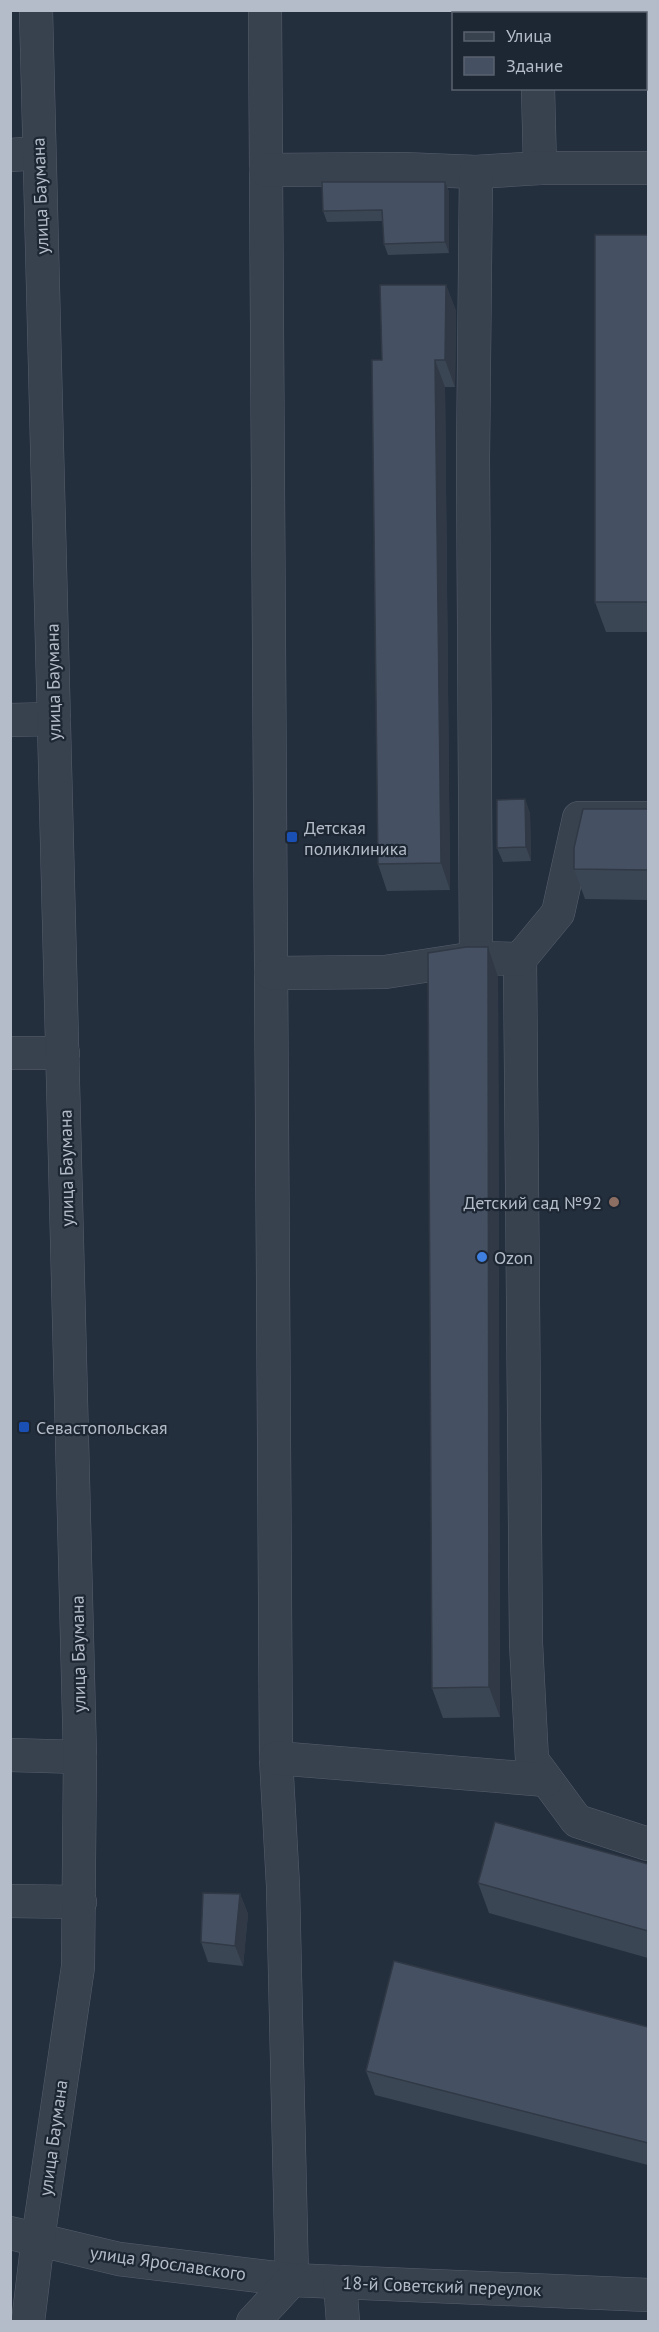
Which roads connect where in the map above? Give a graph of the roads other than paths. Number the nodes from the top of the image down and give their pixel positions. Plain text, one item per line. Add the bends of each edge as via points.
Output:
1 (36, 10) edge
2 (265, 10) edge
3 (538, 90) edge
4 (25, 154) edge
5 (540, 168) junction
6 (648, 168) edge
7 (266, 170) junction
8 (476, 172) junction
9 (54, 719) junction
10 (10, 720) edge
11 (648, 818) edge
12 (476, 958) junction
13 (520, 959) junction
14 (271, 973) junction
15 (10, 1053) edge
16 (63, 1053) junction
17 (10, 1755) edge
18 (80, 1757) junction
19 (276, 1758) junction
20 (546, 1780) junction
21 (648, 1844) edge
22 (10, 1900) edge
23 (80, 1902) junction
24 (24, 2236) edge
25 (292, 2280) junction
26 (340, 2282) junction
27 (648, 2295) edge
28 (28, 2322) edge
29 (253, 2322) edge
30 (343, 2322) edge

1 - 4 street, улица Баумана
2 - 7 street
3 - 5 street
4 - 9 street, улица Баумана
5 - 6 street
5 - 8 street
7 - 8 street
7 - 14 street
8 - 12 street
9 - 10 street
9 - 16 street, улица Баумана
11 - 13 street via 579,818 558,914
12 - 13 street
12 - 14 street via 385,972
13 - 20 street via 526,1643 532,1760
14 - 19 street
15 - 16 street
16 - 18 street, улица Баумана
17 - 18 street
18 - 23 street, улица Баумана
19 - 20 street
19 - 25 street via 283,1886
20 - 21 street via 577,1821
22 - 23 street
23 - 24 street, улица Баумана via 78,1967
24 - 25 street, улица Ярославского via 119,2259
24 - 28 street, улица Баумана
25 - 26 street, 18-й Советский переулок
25 - 29 street
26 - 27 street, 18-й Советский переулок
26 - 30 street

